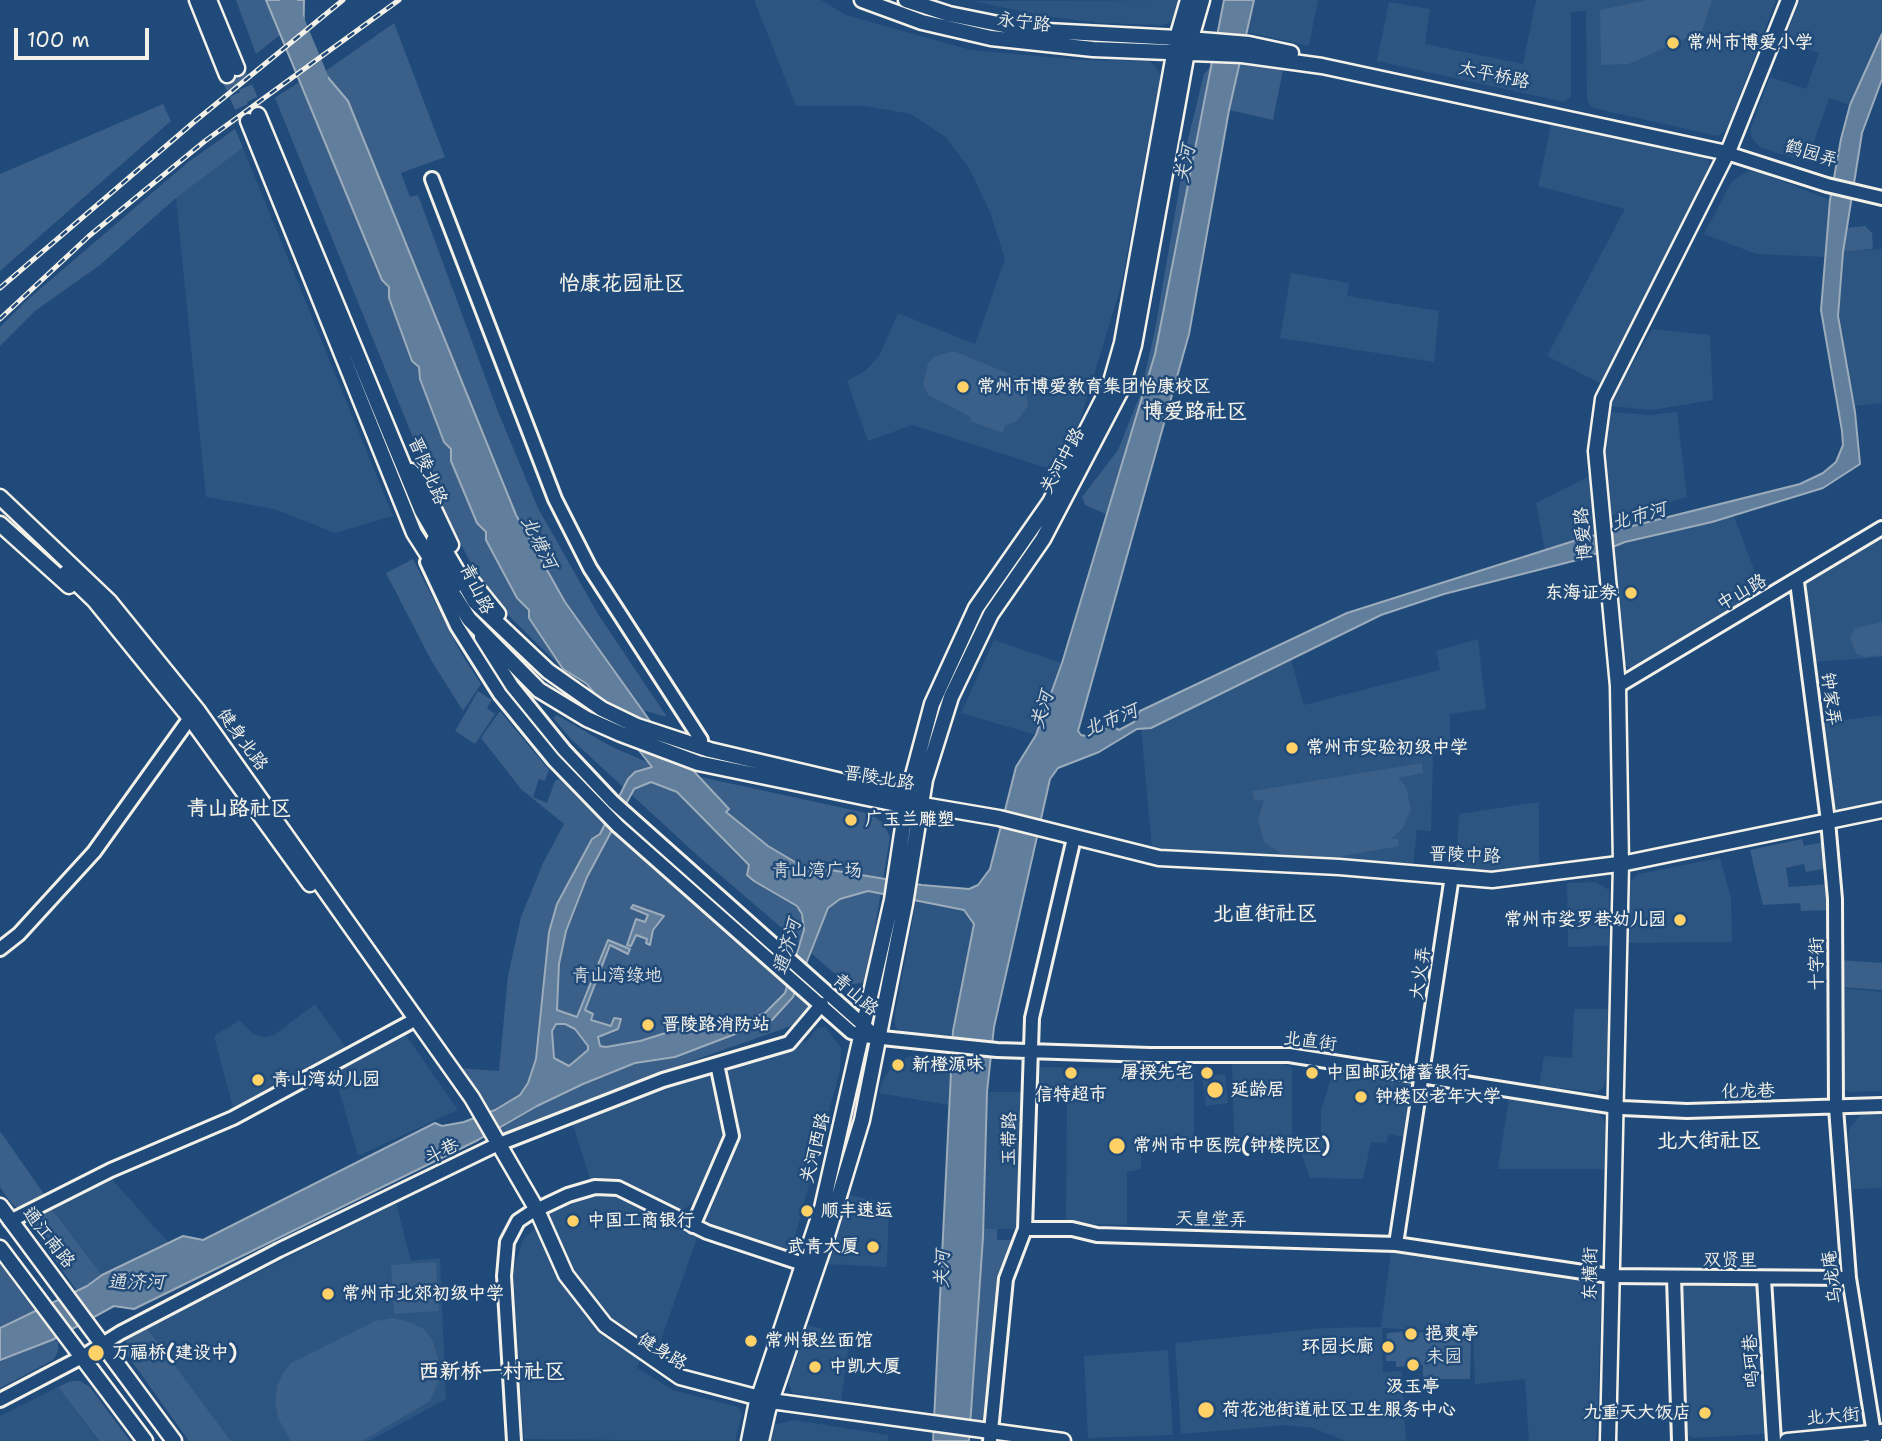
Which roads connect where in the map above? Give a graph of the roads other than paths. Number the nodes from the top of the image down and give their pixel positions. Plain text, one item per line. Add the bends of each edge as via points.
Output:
1 (197, 0) edge
2 (209, 0) edge
3 (862, 0) edge
4 (906, 0) edge
5 (1188, 0) edge
6 (1202, 0) edge
7 (1789, 0) edge
8 (1190, 46) junction
9 (1728, 150) junction
10 (432, 179) dead end
11 (1855, 189) junction
12 (1882, 191) edge
13 (1882, 198) edge
14 (401, 459) junction
15 (0, 497) edge
16 (0, 510) edge
17 (422, 511) junction
18 (0, 524) edge
19 (1882, 528) edge
20 (414, 533) junction
21 (1797, 582) junction
22 (108, 617) junction
23 (470, 619) junction
24 (1618, 686) junction
25 (191, 718) junction
26 (666, 732) junction
27 (701, 740) junction
28 (849, 781) junction
29 (907, 800) junction
30 (923, 805) junction
31 (1882, 810) edge
32 (1828, 821) junction
33 (1074, 838) junction
34 (1623, 863) junction
35 (903, 876) junction
36 (1452, 876) junction
37 (899, 902) junction
38 (0, 949) edge
39 (790, 968) junction
40 (807, 984) junction
41 (822, 1004) junction
42 (409, 1023) junction
43 (864, 1032) junction
44 (878, 1038) junction
45 (1029, 1051) junction
46 (717, 1064) junction
47 (1424, 1075) junction
48 (467, 1099) junction
49 (1882, 1105) edge
50 (1619, 1108) junction
51 (1836, 1108) junction
52 (497, 1145) junction
53 (0, 1206) edge
54 (534, 1211) junction
55 (10, 1221) junction
56 (693, 1226) junction
57 (1025, 1229) junction
58 (1396, 1244) junction
59 (0, 1248) edge
60 (803, 1264) junction
61 (1613, 1276) junction
62 (1674, 1277) junction
63 (1849, 1278) junction
64 (1764, 1279) junction
65 (103, 1342) junction
66 (82, 1357) junction
67 (0, 1400) edge
68 (763, 1404) junction
69 (1876, 1437) edge
70 (989, 1438) edge
71 (145, 1441) edge
72 (174, 1441) edge
73 (514, 1441) edge
74 (749, 1441) edge
75 (761, 1441) edge
76 (1063, 1441) edge
77 (1608, 1441) edge
78 (1615, 1441) edge
79 (1679, 1441) edge
80 (1774, 1441) edge
81 (1787, 1441) edge

1 - 2 main road via 232,71
3 - 8 main road, 永宁路 via 922,22 1025,44
4 - 8 main road, 永宁路 via 1028,30
5 - 8 main road, 关河中路
6 - 8 main road, 关河中路
7 - 9 main road, 博爱路
8 - 9 main road, 太平桥路 via 1247,50
8 - 29 main road, 关河中路 via 1110,385 1050,502 976,608 932,704
8 - 30 main road, 关河中路 via 1134,345 1121,390 1043,539 991,614 951,697 925,780
9 - 11 street, 鹤园弄
9 - 24 main road, 博爱路 via 1603,399 1596,451
10 - 27 street via 555,499 590,568
11 - 12 street, 鹤园弄
11 - 13 street, 鹤园弄
14 - 17 main road, 晋陵北路
14 - 20 main road, 晋陵北路 via 253,118
14 - 26 main road via 423,486 467,576 502,619 550,664 593,694
15 - 48 main road, 健身北路 via 109,601 198,711
16 - 22 main road, 健身北路
17 - 23 street, 青山路
17 - 26 main road, 晋陵北路 via 475,603 548,671 602,709
18 - 22 main road
19 - 21 street, 中山路
20 - 23 main road, 晋陵北路
20 - 39 street, 青山路 via 457,626 500,694 554,760 605,815
21 - 24 street, 中山路
21 - 32 street, 钟家弄
22 - 25 main road, 健身北路
23 - 29 main road, 晋陵北路 via 539,690 621,734 698,763
23 - 39 street, 青山路 via 512,686 564,750 624,813
24 - 34 main road, 博爱路
25 - 38 street via 94,852
25 - 42 main road, 健身北路
26 - 27 main road
26 - 28 main road, 晋陵北路 via 710,750
27 - 28 main road via 822,766
28 - 29 main road, 晋陵北路
29 - 30 main road, 晋陵北路
29 - 35 main road, 关河中路
30 - 33 main road, 晋陵中路 via 999,818
30 - 35 main road, 关河中路
31 - 32 main road, 晋陵中路
32 - 34 main road, 晋陵中路
32 - 51 street, 十字街 via 1835,899
33 - 36 main road, 晋陵中路 via 1159,858
33 - 45 street, 玉带路 via 1032,1018
34 - 36 main road, 晋陵中路 via 1492,880
34 - 50 main road, 博爱路
35 - 37 main road
36 - 47 street, 大火弄
37 - 43 main road, 关河西路
37 - 44 main road, 关河西路
39 - 40 street, 青山路
40 - 41 street, 青山路
40 - 43 street, 青山路
41 - 43 street, 青山路 via 851,1032
41 - 46 street, 斗巷 via 789,1042
42 - 48 main road, 健身北路
42 - 55 street via 233,1118 100,1175
43 - 44 street, 青山路
43 - 60 main road, 关河西路 via 822,1208
44 - 45 street, 北直街
44 - 68 main road, 关河西路 via 862,1120 823,1249
45 - 47 street, 北直街 via 1289,1055
45 - 57 street, 玉带路
46 - 52 street, 斗巷
46 - 56 street via 732,1136
47 - 50 street, 北直街
47 - 58 street
48 - 52 main road, 健身路
49 - 51 street, 化龙巷
50 - 51 street, 化龙巷
50 - 61 main road, 东横街
51 - 63 street, 乌龙庵
52 - 54 main road, 健身路
52 - 65 street, 斗巷 via 279,1250
53 - 55 main road, 通江南路
54 - 56 street via 595,1187 618,1188
54 - 68 main road, 健身路 via 562,1284 602,1334 677,1385
54 - 73 street via 518,1221 507,1242 503,1276
55 - 65 main road, 通江南路
56 - 60 street
57 - 58 street, 天皇堂弄
57 - 70 street, 玉带路 via 1006,1279
58 - 61 street, 天皇堂弄
59 - 66 main road
60 - 68 main road, 关河西路
61 - 62 street, 双贤里
61 - 77 main road, 东横街
61 - 78 main road, 东横街
62 - 64 street, 双贤里
62 - 79 street
63 - 64 street, 双贤里
63 - 69 street, 乌龙庵
64 - 80 street, 鸣珂巷
65 - 66 street, 斗巷
65 - 72 main road
66 - 67 street, 斗巷
66 - 71 main road
68 - 70 main road, 健身路
68 - 74 main road, 关河西路
68 - 75 main road, 关河西路
69 - 81 main road, 北大街
70 - 76 main road

